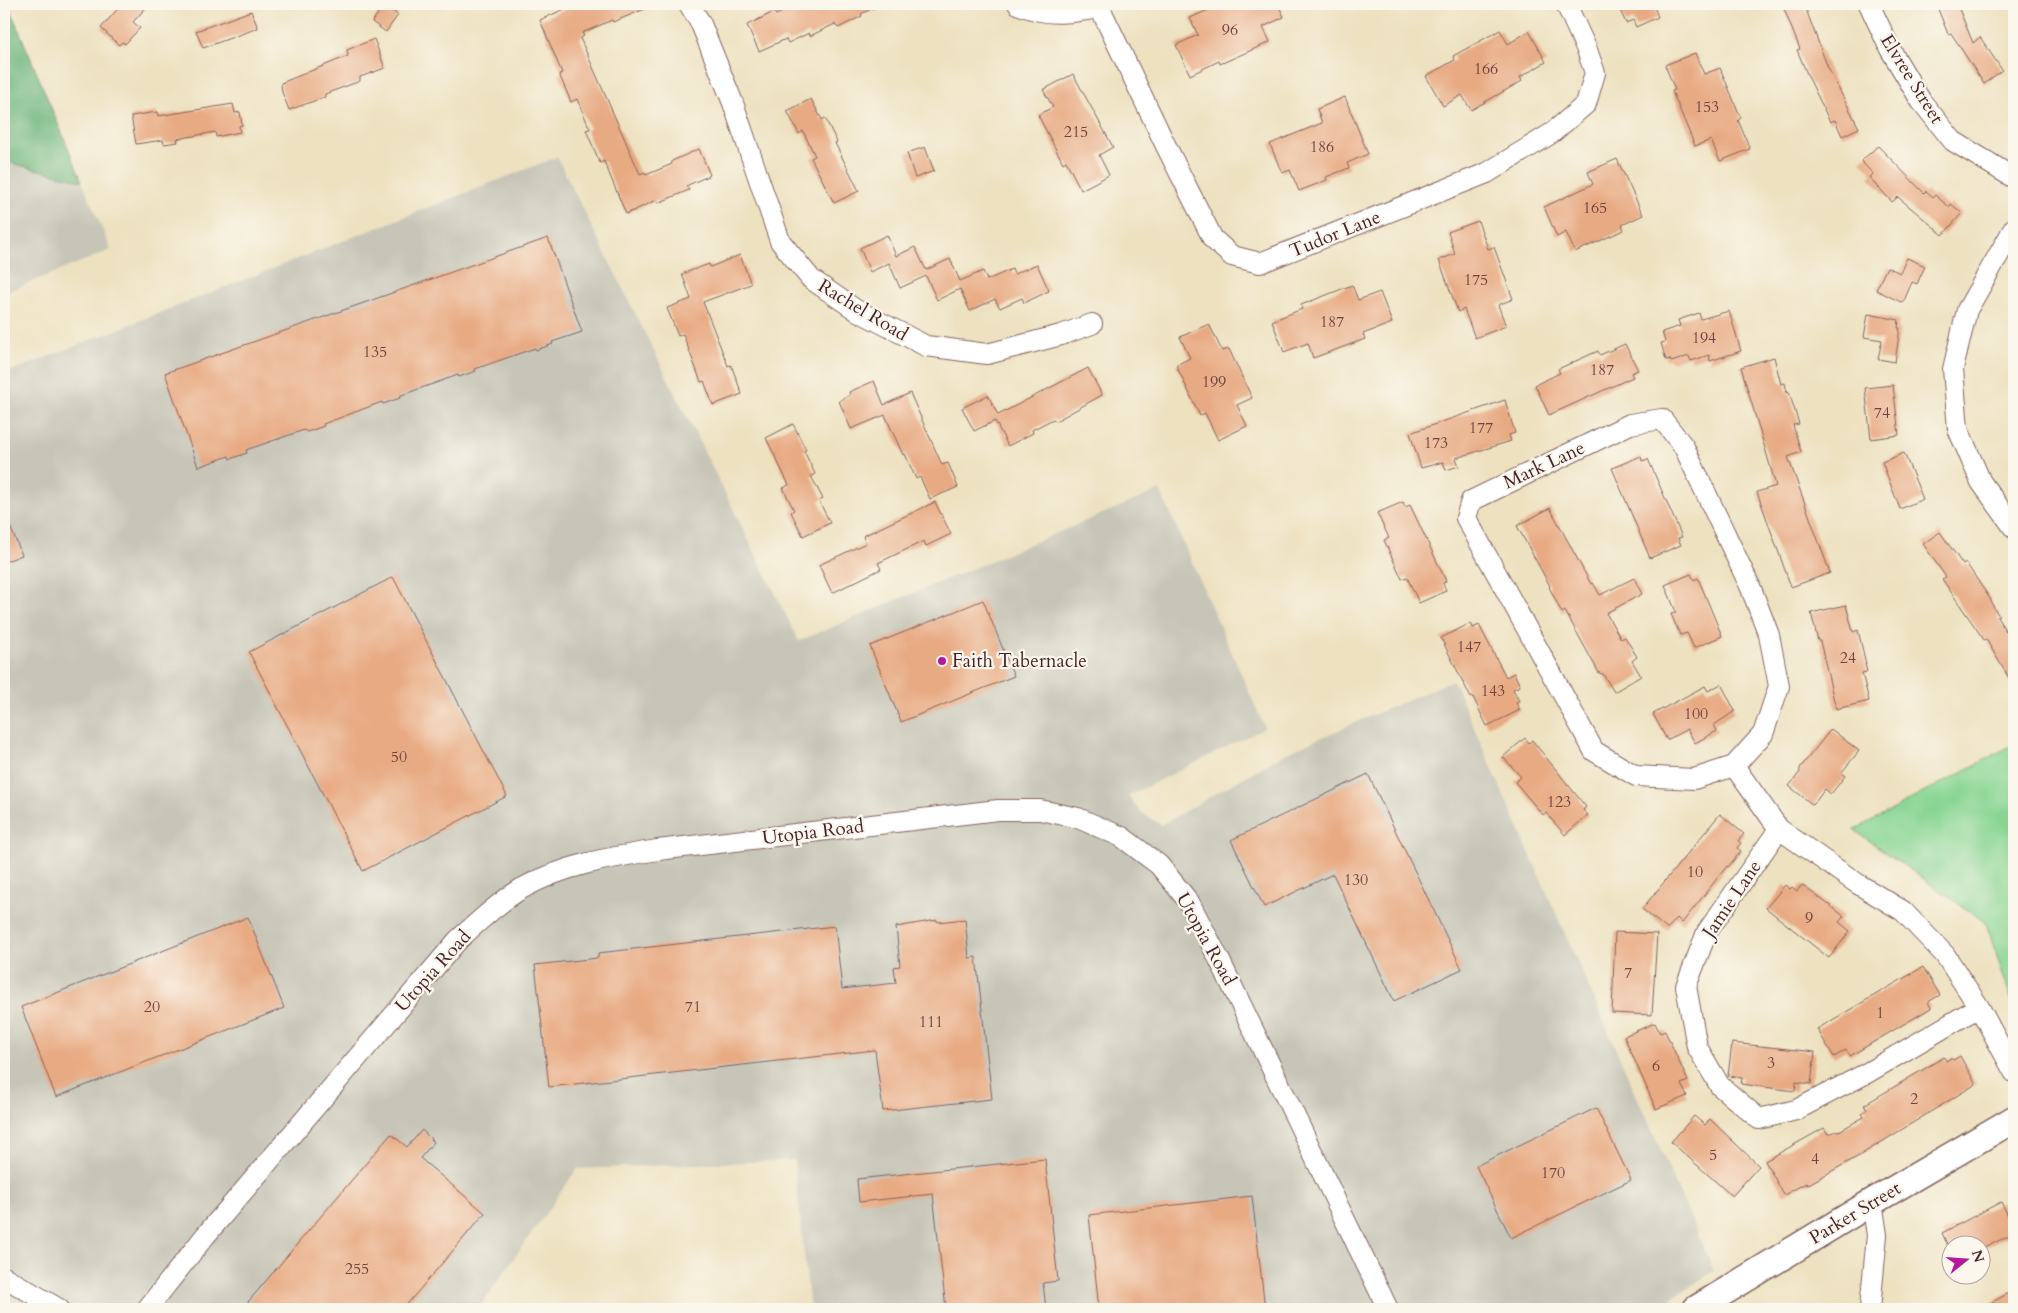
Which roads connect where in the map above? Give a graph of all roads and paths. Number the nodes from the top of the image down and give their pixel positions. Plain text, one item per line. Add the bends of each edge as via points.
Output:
1 (689, 4) edge
2 (1018, 4) edge
3 (1566, 4) edge
4 (1869, 4) edge
5 (1104, 6) edge
6 (2014, 178) edge
7 (2014, 228) edge
8 (1092, 324) dead end
9 (2014, 528) edge
10 (1734, 766) junction
11 (1780, 829) junction
12 (1979, 1007) junction
13 (2014, 1072) edge
14 (2014, 1119) edge
15 (1872, 1202) junction
16 (4, 1277) edge
17 (59, 1309) edge
18 (147, 1309) edge
19 (1388, 1309) edge
20 (1696, 1309) edge
21 (1870, 1309) edge

1 - 8 street, Rachel Road via 701,24 733,103 780,241 811,279 856,310 926,346 987,354
2 - 5 street, Tudor Lane via 1064,14
3 - 5 street, Tudor Lane via 1595,73 1586,104 1552,133 1486,173 1260,263 1232,256 1213,239 1166,146
4 - 6 street, Elvree Street via 1890,49 1921,101 1953,141
7 - 9 street via 1967,310 1953,369 1958,429 1981,482
10 - 10 street, Mark Lane via 1763,734 1779,686 1769,635 1750,586 1684,447 1662,419 1630,424 1471,500 1466,518 1594,751 1636,776 1694,779
10 - 11 street
11 - 12 street via 1903,911 1945,954
11 - 12 street, Jamie Lane via 1707,932 1686,986 1697,1047 1720,1086 1758,1119 1796,1110 1867,1073
12 - 13 street
14 - 15 street, Parker Street
15 - 20 street, Parker Street
15 - 21 street via 1877,1234
16 - 17 street
18 - 19 street, Utopia Road via 458,940 485,915 522,889 561,872 607,858 998,810 1040,810 1078,818 1122,837 1159,864 1189,902

